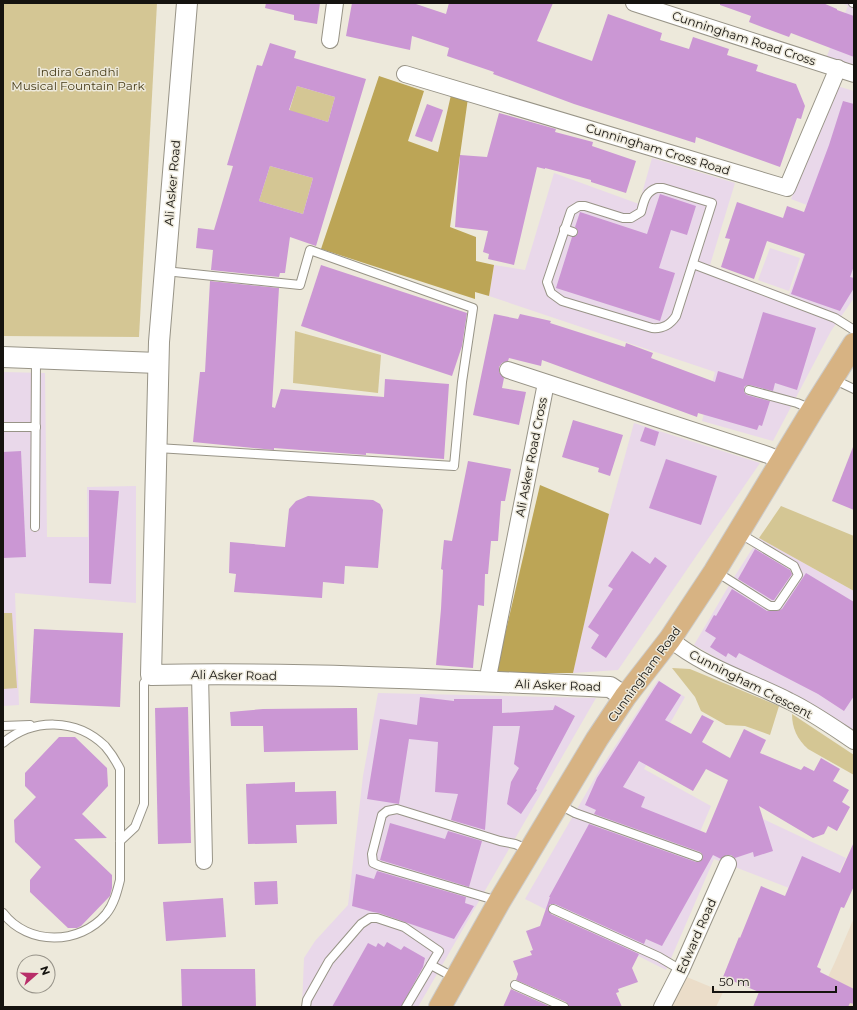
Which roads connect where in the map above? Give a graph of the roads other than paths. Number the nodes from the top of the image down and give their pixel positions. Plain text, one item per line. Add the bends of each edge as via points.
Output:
1 (187, 3) edge
2 (335, 3) edge
3 (634, 3) edge
4 (330, 40) dead end
5 (838, 68) junction
6 (405, 74) dead end
7 (854, 74) edge
8 (568, 219) junction
9 (577, 222) dead end
10 (564, 229) junction
11 (573, 232) dead end
12 (692, 264) junction
13 (165, 271) junction
14 (854, 330) edge
15 (854, 344) edge
16 (3, 357) edge
17 (36, 358) junction
18 (158, 363) junction
19 (508, 370) dead end
20 (832, 378) junction
21 (546, 383) junction
22 (854, 389) edge
23 (748, 390) dead end
24 (813, 409) junction
25 (3, 427) edge
26 (36, 427) junction
27 (156, 448) junction
28 (782, 461) junction
29 (35, 527) dead end
30 (739, 533) junction
31 (715, 571) junction
32 (670, 639) junction
33 (200, 674) junction
34 (151, 675) junction
35 (487, 682) junction
36 (625, 697) junction
37 (44, 725) junction
38 (3, 726) edge
39 (854, 741) edge
40 (3, 743) edge
41 (558, 804) junction
42 (120, 841) junction
43 (530, 850) junction
44 (698, 858) dead end
45 (204, 862) dead end
46 (728, 864) dead end
47 (499, 902) junction
48 (553, 909) dead end
49 (3, 913) edge
50 (431, 965) junction
51 (681, 970) junction
52 (457, 978) junction
53 (515, 985) dead end
54 (306, 1007) edge
55 (406, 1007) edge
56 (440, 1007) edge
57 (564, 1007) edge
58 (662, 1007) edge

1 - 13 street, Ali Asker Road
2 - 4 street
3 - 5 street, Cunningham Road Cross
5 - 6 street, Cunningham Cross Road via 787,188
5 - 7 street, Cunningham Road Cross
8 - 9 lane
8 - 10 lane
8 - 12 lane via 574,208 584,206 631,218 641,212 645,196 657,188 712,203
10 - 11 lane
10 - 12 lane via 547,282 551,293 562,301 652,328 666,326 676,316
12 - 14 lane via 835,318
13 - 18 street, Ali Asker Road
13 - 27 lane via 300,285 310,250 473,308 462,382 454,466
15 - 20 main road, Cunningham Road
16 - 17 street
17 - 18 street
17 - 26 lane
18 - 27 street, Ali Asker Road
19 - 21 street
20 - 22 lane
20 - 24 main road, Cunningham Road
21 - 28 street, Ali Asker Road Cross via 768,454
21 - 35 street, Ali Asker Road Cross
23 - 24 lane
24 - 28 main road, Cunningham Road
25 - 26 lane
26 - 29 lane
27 - 34 street, Ali Asker Road
28 - 30 main road, Cunningham Road
30 - 31 main road, Cunningham Road
30 - 31 lane via 794,566 798,575 777,606 770,606
31 - 32 main road, Cunningham Road
32 - 36 main road, Cunningham Road
32 - 39 street, Cunningham Crescent via 705,661 790,701
33 - 34 street, Ali Asker Road
33 - 35 street, Ali Asker Road
33 - 45 street
34 - 42 lane via 144,683 144,804 135,827
35 - 36 street, Ali Asker Road via 610,687
36 - 41 main road, Cunningham Road
37 - 38 lane
37 - 40 lane via 20,731
37 - 42 lane via 84,731 114,757 120,769
41 - 43 main road, Cunningham Road
41 - 44 lane via 575,813
42 - 49 lane via 120,880 117,892 106,914 87,930 64,938 39,937 15,926
43 - 47 main road, Cunningham Road
43 - 47 lane via 397,809 382,815 372,854 373,863
46 - 51 street, Edward Road
47 - 52 main road, Cunningham Road
48 - 51 lane via 659,957
50 - 52 lane
50 - 54 lane via 439,951 404,927 370,918 329,961 307,1000
50 - 55 lane
51 - 58 street, Edward Road
52 - 56 main road, Cunningham Road
53 - 57 lane

